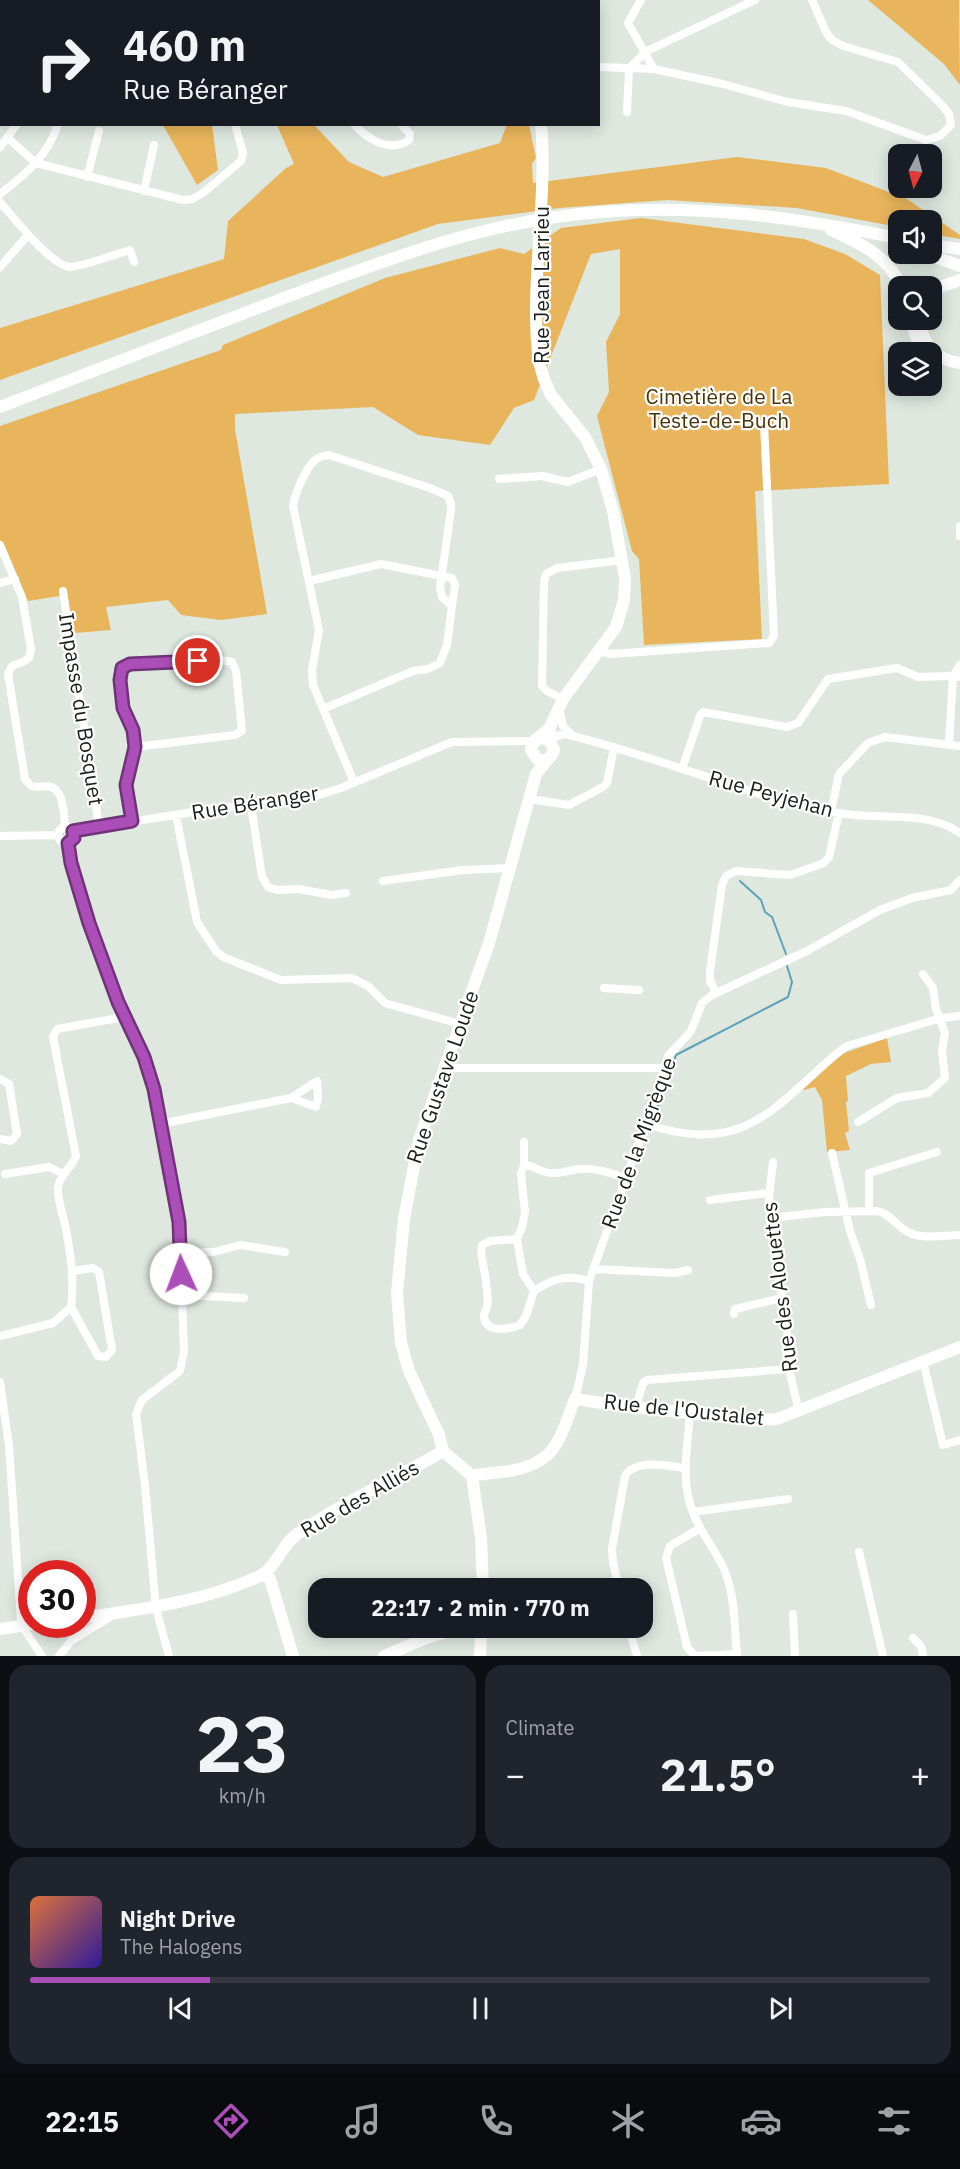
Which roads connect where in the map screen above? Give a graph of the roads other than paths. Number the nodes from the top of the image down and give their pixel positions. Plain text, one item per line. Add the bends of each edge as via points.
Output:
1 (641, 0) edge
2 (755, 0) edge
3 (812, 0) edge
4 (645, 52) junction
5 (600, 67) edge
6 (629, 69) junction
7 (654, 69) junction
8 (627, 112) dead end
9 (16, 126) edge
10 (57, 126) edge
11 (236, 126) edge
12 (356, 126) edge
13 (403, 126) edge
14 (541, 126) edge
15 (99, 130) dead end
16 (8, 138) junction
17 (154, 145) dead end
18 (0, 147) edge
19 (36, 163) junction
20 (87, 177) junction
21 (144, 191) junction
22 (0, 194) edge
23 (0, 202) edge
24 (813, 222) junction
25 (858, 230) junction
26 (28, 235) junction
27 (888, 236) edge
28 (888, 240) edge
29 (942, 246) edge
30 (960, 249) edge
31 (942, 259) edge
32 (134, 262) dead end
33 (960, 266) edge
34 (0, 267) edge
35 (895, 276) edge
36 (960, 280) edge
37 (942, 286) edge
38 (923, 330) edge
39 (960, 363) edge
40 (942, 364) edge
41 (960, 370) edge
42 (0, 406) edge
43 (764, 423) dead end
44 (601, 469) junction
45 (499, 479) dead end
46 (960, 526) edge
47 (960, 536) edge
48 (0, 545) edge
49 (623, 560) junction
50 (442, 575) junction
51 (15, 579) junction
52 (309, 580) junction
53 (0, 583) edge
54 (63, 591) dead end
55 (452, 606) junction
56 (598, 651) junction
57 (960, 665) edge
58 (956, 676) edge
59 (561, 703) junction
60 (323, 709) junction
61 (550, 727) junction
62 (584, 740) junction
63 (949, 744) junction
64 (960, 746) edge
65 (135, 747) junction
66 (614, 747) junction
67 (534, 748) junction
68 (550, 748) junction
69 (682, 769) junction
70 (536, 774) junction
71 (354, 782) junction
72 (530, 798) junction
73 (251, 805) junction
74 (835, 812) junction
75 (176, 815) junction
76 (132, 821) junction
77 (99, 826) junction
78 (69, 829) junction
79 (960, 832) edge
80 (58, 835) junction
81 (0, 836) edge
82 (68, 843) junction
83 (511, 868) junction
84 (960, 880) edge
85 (383, 881) dead end
86 (346, 893) dead end
87 (923, 974) dead end
88 (604, 988) dead end
89 (639, 990) dead end
90 (716, 992) junction
91 (960, 1016) edge
92 (124, 1017) junction
93 (941, 1018) junction
94 (460, 1024) junction
95 (443, 1066) junction
96 (663, 1068) junction
97 (0, 1079) edge
98 (291, 1098) dead end
99 (858, 1122) dead end
100 (160, 1124) junction
101 (645, 1124) junction
102 (0, 1139) edge
103 (524, 1142) dead end
104 (937, 1152) dead end
105 (832, 1153) dead end
106 (773, 1162) dead end
107 (524, 1165) junction
108 (5, 1174) dead end
109 (63, 1174) junction
110 (626, 1179) junction
111 (769, 1193) junction
112 (710, 1200) dead end
113 (869, 1210) junction
114 (846, 1211) junction
115 (770, 1218) junction
116 (960, 1235) edge
117 (517, 1239) junction
118 (285, 1252) dead end
119 (180, 1253) junction
120 (593, 1269) junction
121 (688, 1270) dead end
122 (72, 1271) junction
123 (589, 1281) junction
124 (534, 1291) junction
125 (182, 1294) junction
126 (244, 1298) dead end
127 (782, 1298) junction
128 (871, 1305) dead end
129 (71, 1307) junction
130 (734, 1314) dead end
131 (0, 1336) edge
132 (960, 1347) edge
133 (923, 1361) junction
134 (789, 1369) junction
135 (0, 1382) edge
136 (574, 1399) junction
137 (636, 1407) junction
138 (799, 1412) junction
139 (690, 1413) junction
140 (960, 1440) edge
141 (443, 1451) junction
142 (686, 1468) junction
143 (472, 1476) junction
144 (788, 1499) dead end
145 (693, 1512) junction
146 (699, 1529) junction
147 (859, 1552) dead end
148 (21, 1560) edge
149 (263, 1575) junction
150 (483, 1578) edge
151 (617, 1578) edge
152 (156, 1608) junction
153 (116, 1613) junction
154 (793, 1614) dead end
155 (96, 1616) edge
156 (18, 1626) edge
157 (0, 1629) edge
158 (34, 1638) edge
159 (427, 1638) edge
160 (481, 1638) edge
161 (632, 1638) edge
162 (913, 1638) dead end
163 (737, 1655) edge
164 (42, 1656) edge
165 (58, 1656) edge
166 (168, 1656) edge
167 (293, 1656) edge
168 (384, 1656) edge
169 (480, 1656) edge
170 (637, 1656) edge
171 (795, 1656) edge
172 (883, 1656) edge
173 (923, 1656) edge

1 - 4 street via 628,23
2 - 4 street
3 - 7 street via 832,39 898,62 941,104 951,125 940,136 926,140 846,111 788,102
4 - 6 street
4 - 7 street
5 - 6 street
6 - 7 street
6 - 8 street
9 - 16 street
10 - 19 street via 43,157
11 - 21 street via 243,153 241,161 204,192 183,200
12 - 13 street via 375,141 395,145 409,140 410,134
14 - 44 street, Rue Jean Larrieu via 544,163 538,252 539,362 551,395 585,437
15 - 20 street
16 - 18 street
16 - 19 street
17 - 21 street
19 - 20 street
19 - 22 street
20 - 21 street
23 - 26 street
24 - 25 street
24 - 35 street via 871,249
24 - 42 street via 677,209 598,212 444,241
25 - 27 street
25 - 28 street
26 - 32 street via 59,264 71,267 130,250
26 - 34 street
29 - 30 street
31 - 33 street
36 - 37 street
38 - 39 street via 931,350
40 - 41 street
43 - 56 street via 774,636 769,643 611,654
44 - 45 street via 568,482 542,476
44 - 49 street, Rue Jean Larrieu
46 - 47 street
48 - 51 street
49 - 56 street, Rue Jean Larrieu via 625,589 620,616
49 - 59 street via 557,568 546,574 543,686
50 - 52 street via 381,564
50 - 52 street via 451,510 448,496 329,455 312,463 293,502
50 - 55 street via 440,592
50 - 55 street via 454,581
51 - 53 street
51 - 78 street via 25,608 31,654 26,661 12,666 8,678 25,779 31,786 57,790
52 - 60 street via 319,630 312,678
54 - 77 street, Impasse du Bosquet
55 - 60 street via 444,656 435,667 413,671
56 - 59 street, Rue Jean Larrieu
57 - 58 street
58 - 63 street
58 - 69 street via 918,677 897,668 828,679 798,723 787,727 703,712
59 - 61 street, Rue Jean Larrieu
59 - 62 street, Rue Peyjehan via 565,730
60 - 71 street
61 - 67 street, Rue Jean Larrieu
61 - 68 street, Rue Jean Larrieu
62 - 66 street, Rue Peyjehan
62 - 68 street, Rue Peyjehan via 566,740
63 - 64 street
63 - 74 street via 885,737 868,743 839,774
65 - 65 street via 133,730 123,708 122,668 130,664 232,662 242,731
65 - 76 street via 126,785
66 - 69 street, Rue Peyjehan
66 - 72 street via 603,787 569,805
67 - 68 street via 542,738
67 - 68 street via 540,760
67 - 70 street, Rue Gustave Loude
67 - 71 street, Rue Béranger via 501,742 452,742
68 - 70 street, Rue Gustave Loude
69 - 74 street, Rue Peyjehan via 777,799
70 - 72 street, Rue Gustave Loude
71 - 73 street, Rue Béranger via 295,801
72 - 83 street, Rue Gustave Loude
73 - 75 street, Rue Béranger
73 - 86 street via 262,877 268,887 331,895
74 - 79 street, Rue Peyjehan via 930,820
74 - 90 street via 829,856 824,863 794,874 736,871 726,876 710,971
75 - 76 street, Rue Béranger
75 - 94 street via 197,922 224,957 281,980 358,979 385,1003
76 - 77 street, Rue Béranger
77 - 78 street, Rue Béranger
78 - 80 street via 60,830
78 - 82 street via 74,838
80 - 81 street
80 - 82 street
82 - 92 street via 89,923
83 - 85 street
83 - 94 street, Rue Gustave Loude
84 - 90 street, Rue de la Migrèque via 951,890 880,910 807,951
87 - 93 street via 933,988
88 - 89 street
90 - 96 street, Rue de la Migrèque via 702,1003 691,1031 668,1056
91 - 93 street
92 - 100 street via 148,1068
92 - 109 street via 57,1029 53,1038 76,1156
93 - 99 street via 945,1033 943,1081 928,1093 897,1098
93 - 101 street via 847,1046 772,1110 738,1130 688,1134
94 - 95 street, Rue Gustave Loude
95 - 96 street
95 - 141 street, Rue Gustave Loude via 411,1171 398,1293 405,1361
96 - 101 street, Rue de la Migrèque
97 - 102 street via 9,1084 17,1134 11,1141
98 - 100 street
100 - 119 street via 179,1222
101 - 110 street, Rue de la Migrèque
103 - 107 street
104 - 113 street via 869,1173
105 - 114 street
106 - 111 street, Rue des Alouettes
107 - 110 street via 550,1173 601,1170
107 - 117 street via 521,1174 525,1212
108 - 109 street via 49,1167
109 - 122 street via 58,1189
110 - 120 street, Rue de la Migrèque
111 - 112 street
111 - 115 street, Rue des Alouettes
113 - 114 street
113 - 116 street via 884,1213 913,1234
114 - 115 street
114 - 128 street
115 - 127 street, Rue des Alouettes
117 - 124 street via 523,1274
117 - 124 street via 482,1245 487,1324 495,1329 520,1325
118 - 119 street via 240,1245 214,1252
119 - 125 street
120 - 121 street via 675,1273
120 - 123 street, Rue de la Migrèque
122 - 129 street
122 - 129 street via 93,1268 99,1272 112,1350 106,1357 98,1356
123 - 124 street via 575,1277 553,1280
123 - 136 street, Rue de la Migrèque via 584,1358
125 - 126 street
125 - 152 street via 184,1352 180,1371 142,1400 136,1414
127 - 130 street via 735,1309
127 - 134 street, Rue des Alouettes
129 - 131 street via 53,1323
132 - 133 street, Rue de l'Oustalet
133 - 138 street, Rue de l'Oustalet
133 - 140 street via 943,1445
134 - 137 street via 647,1380
134 - 138 street, Rue des Alouettes
135 - 148 street
136 - 137 street, Rue de l'Oustalet
136 - 143 street, Rue de la Migrèque via 558,1442 541,1462 512,1471
137 - 139 street, Rue de l'Oustalet
138 - 139 street, Rue de l'Oustalet via 769,1420
139 - 142 street
141 - 143 street
141 - 149 street, Rue des Alliés via 296,1535
142 - 145 street
142 - 151 street via 641,1465 625,1476 612,1549
143 - 150 street
144 - 145 street
145 - 146 street
146 - 163 street via 723,1566 732,1593
146 - 163 street via 670,1546 666,1558 687,1647 695,1656
147 - 172 street
149 - 152 street via 198,1599
149 - 167 street via 270,1579
152 - 153 street
152 - 166 street
153 - 155 street
153 - 165 street via 71,1641
154 - 171 street
156 - 157 street
158 - 164 street
159 - 168 street
160 - 169 street
161 - 170 street
162 - 173 street via 921,1646

